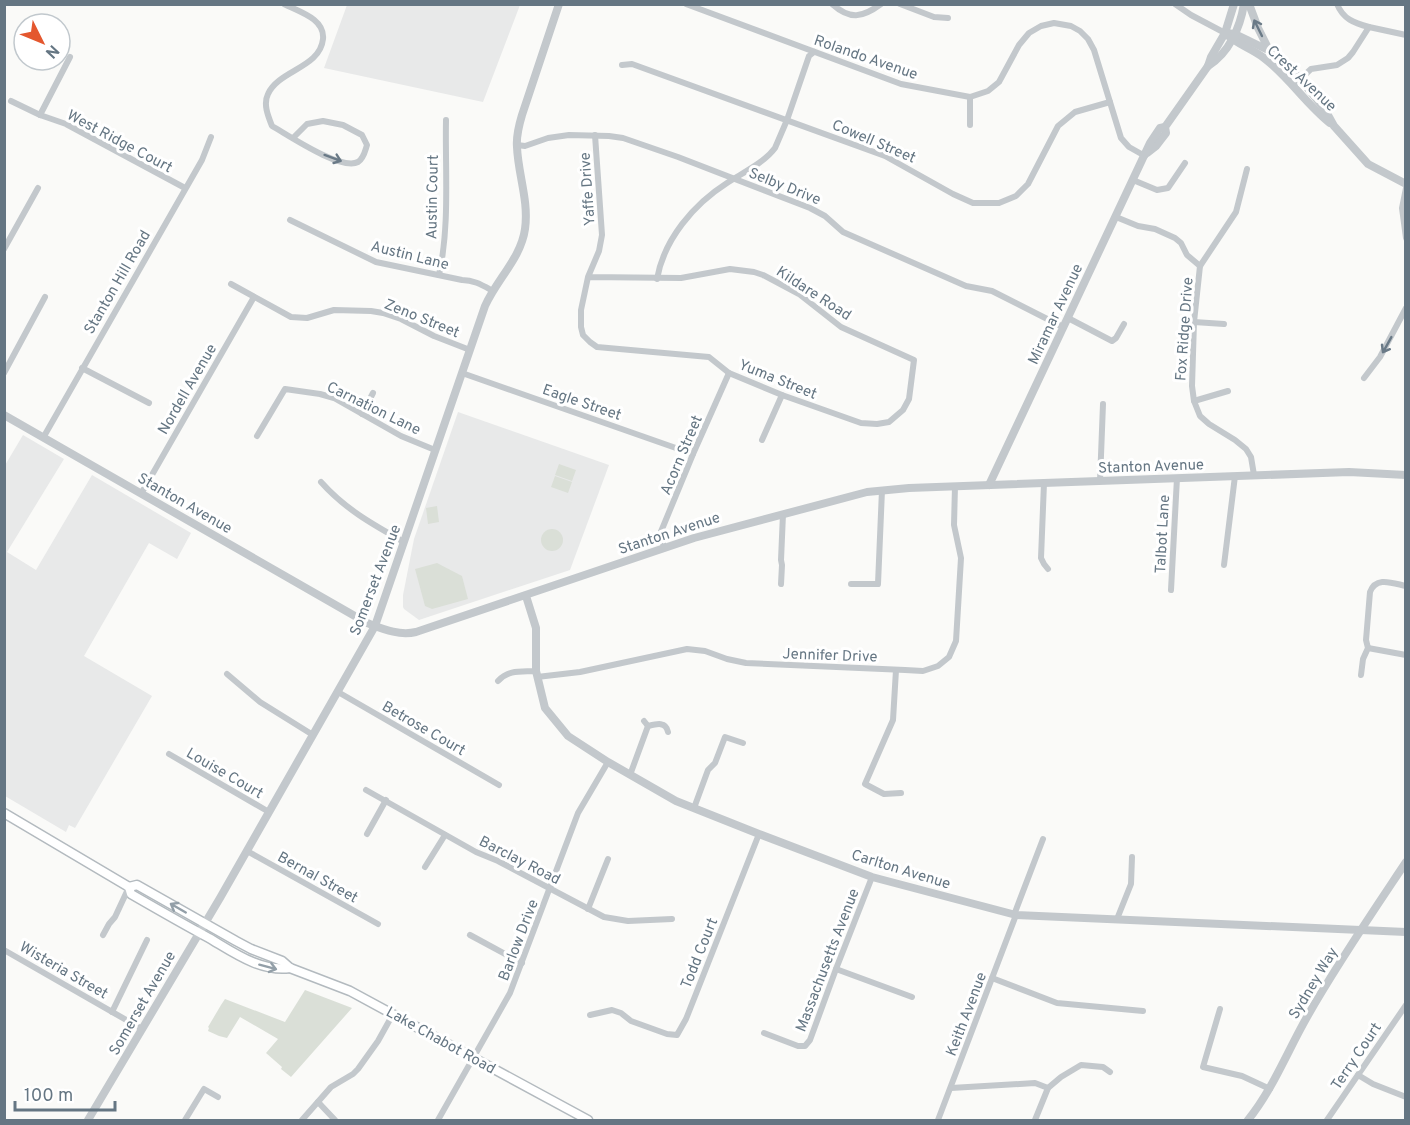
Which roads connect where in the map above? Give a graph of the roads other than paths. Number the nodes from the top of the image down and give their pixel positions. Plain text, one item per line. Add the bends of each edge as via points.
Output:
1 (284, 4) edge
2 (559, 4) edge
3 (686, 4) edge
4 (832, 4) edge
5 (881, 4) edge
6 (900, 4) edge
7 (1175, 4) edge
8 (1234, 4) edge
9 (1244, 4) edge
10 (1249, 4) edge
11 (1337, 4) edge
12 (948, 18) dead end
13 (1369, 27) junction
14 (1225, 33) junction
15 (1406, 35) edge
16 (1233, 37) junction
17 (1270, 51) junction
18 (814, 52) junction
19 (622, 65) dead end
20 (1208, 66) junction
21 (62, 72) edge
22 (1300, 79) junction
23 (1293, 86) junction
24 (970, 97) junction
25 (11, 101) dead end
26 (1110, 102) junction
27 (40, 115) junction
28 (446, 120) dead end
29 (787, 120) junction
30 (970, 125) dead end
31 (1334, 126) junction
32 (595, 135) junction
33 (211, 137) dead end
34 (293, 138) junction
35 (517, 145) junction
36 (1145, 156) junction
37 (1185, 163) dead end
38 (1247, 169) dead end
39 (735, 178) junction
40 (1133, 180) junction
41 (1406, 186) edge
42 (38, 188) dead end
43 (185, 188) junction
44 (1116, 217) junction
45 (290, 220) dead end
46 (1406, 238) edge
47 (4, 249) edge
48 (1200, 266) junction
49 (439, 275) junction
50 (588, 277) junction
51 (657, 279) junction
52 (231, 284) dead end
53 (493, 291) junction
54 (45, 297) dead end
55 (254, 297) junction
56 (1406, 308) edge
57 (581, 310) joint
58 (1068, 318) junction
59 (1194, 322) junction
60 (1124, 324) dead end
61 (1224, 324) dead end
62 (1063, 327) junction
63 (470, 350) junction
64 (914, 360) joint
65 (82, 368) junction
66 (4, 373) edge
67 (462, 373) junction
68 (729, 373) junction
69 (1364, 378) dead end
70 (1228, 391) dead end
71 (374, 393) dead end
72 (782, 395) junction
73 (1194, 401) junction
74 (149, 403) dead end
75 (1102, 404) dead end
76 (362, 414) junction
77 (4, 415) edge
78 (257, 436) dead end
79 (43, 438) junction
80 (762, 440) dead end
81 (435, 450) junction
82 (693, 454) junction
83 (1254, 475) junction
84 (1406, 475) edge
85 (1235, 476) junction
86 (1177, 478) junction
87 (1100, 481) junction
88 (321, 482) dead end
89 (1044, 483) junction
90 (989, 485) junction
91 (955, 486) junction
92 (882, 490) junction
93 (141, 494) junction
94 (783, 514) junction
95 (404, 542) junction
96 (664, 547) junction
97 (1224, 565) dead end
98 (1048, 568) dead end
99 (781, 584) dead end
100 (851, 584) dead end
101 (1406, 586) edge
102 (1171, 590) dead end
103 (526, 596) junction
104 (375, 626) junction
105 (1368, 648) junction
106 (1406, 655) edge
107 (896, 670) junction
108 (227, 674) dead end
109 (537, 674) junction
110 (1361, 675) dead end
111 (498, 681) dead end
112 (338, 692) junction
113 (668, 732) dead end
114 (313, 735) junction
115 (742, 743) dead end
116 (169, 754) dead end
117 (608, 762) junction
118 (630, 775) junction
119 (499, 785) dead end
120 (366, 790) dead end
121 (901, 794) dead end
122 (386, 800) junction
123 (694, 808) junction
124 (269, 812) junction
125 (4, 813) edge
126 (368, 834) dead end
127 (759, 834) junction
128 (445, 835) junction
129 (1043, 839) dead end
130 (247, 851) junction
131 (1132, 857) dead end
132 (608, 859) dead end
133 (1406, 862) edge
134 (425, 867) dead end
135 (872, 877) junction
136 (129, 886) junction
137 (550, 888) junction
138 (588, 909) junction
139 (1015, 915) junction
140 (672, 919) dead end
141 (1117, 920) junction
142 (205, 923) junction
143 (378, 924) dead end
144 (1360, 930) junction
145 (1406, 932) edge
146 (199, 933) junction
147 (103, 935) dead end
148 (470, 935) dead end
149 (147, 940) dead end
150 (4, 950) edge
151 (522, 963) junction
152 (290, 969) junction
153 (836, 969) junction
154 (992, 978) junction
155 (912, 997) dead end
156 (1406, 1005) edge
157 (1220, 1009) dead end
158 (1143, 1011) dead end
159 (112, 1012) junction
160 (393, 1014) junction
161 (590, 1015) dead end
162 (142, 1029) junction
163 (764, 1033) dead end
164 (473, 1058) junction
165 (1110, 1072) dead end
166 (1358, 1075) junction
167 (951, 1088) junction
168 (1048, 1088) junction
169 (1270, 1089) junction
170 (218, 1097) dead end
171 (1406, 1098) edge
172 (318, 1102) junction
173 (88, 1120) edge
174 (185, 1120) edge
175 (302, 1120) edge
176 (335, 1120) edge
177 (438, 1120) edge
178 (588, 1120) edge
179 (938, 1120) edge
180 (1035, 1120) edge
181 (1248, 1120) edge
182 (1327, 1120) edge

1 - 34 street via 319,23 323,32 322,45 315,56 277,82 268,94 266,108 272,126
2 - 35 street, Somerset Avenue via 522,115
3 - 18 street, Rolando Avenue
4 - 5 street via 846,14 862,16
6 - 12 street
7 - 14 street
8 - 14 street, Miramar Avenue
9 - 16 street, Miramar Avenue
17 -> 10 street
11 - 13 street via 1350,21
13 - 15 street
13 - 22 street via 1348,58 1337,65 1311,69
14 - 16 street, Crest Avenue
14 - 20 street, Miramar Avenue
16 - 17 street, Crest Avenue
16 - 20 street, Miramar Avenue via 1217,61
16 - 23 street, Crest Avenue via 1265,58
17 - 22 street, Crest Avenue
18 - 24 street, Rolando Avenue via 901,84
18 - 29 street via 809,56
19 - 29 street, Cowell Street via 632,64
20 - 36 street, Miramar Avenue via 1165,128 1160,128
21 - 27 street
22 - 23 street
22 - 31 street, Crest Avenue
23 - 31 street, Crest Avenue
24 - 26 street via 999,82 1029,33 1054,23 1071,26 1088,39
24 - 30 street
25 - 27 street, West Ridge Court
26 - 29 street, Cowell Street via 1075,112 1058,126 1028,184 1016,196 999,203 974,203 885,156
26 - 36 street via 1122,138
27 - 43 street, West Ridge Court via 66,124
28 - 49 street, Austin Court via 446,224
29 - 39 street via 772,152
31 - 41 street, Crest Avenue via 1368,164
32 - 35 street, Selby Drive via 558,135
32 - 39 street, Selby Drive via 623,138
32 - 50 street, Yaffe Drive via 602,235
33 - 43 street, Stanton Hill Road
34 -> 34 street via 313,151 350,163 358,162 367,146 362,135 323,121 308,124
35 - 53 street, Somerset Avenue via 525,231 519,250
36 - 40 street, Miramar Avenue
37 - 40 street via 1168,188 1157,190
38 - 48 street, Fox Ridge Drive via 1236,212
39 - 51 street via 687,217 669,245
39 - 62 street, Selby Drive via 818,211 843,232 966,286 992,291
40 - 44 street, Miramar Avenue
41 - 46 street via 1402,208
42 - 47 street
43 - 65 street, Stanton Hill Road
44 - 48 street via 1175,238
44 - 58 street, Miramar Avenue
45 - 49 street, Austin Lane via 376,262
48 - 59 street, Fox Ridge Drive
49 - 53 street, Austin Lane via 475,281
50 - 51 street, Kildare Road
50 - 57 street, Yaffe Drive
51 - 64 street, Kildare Road via 730,269 754,272 799,294 841,327
52 - 55 street, Zeno Street
53 - 63 street, Somerset Avenue
54 - 66 street
55 - 63 street, Zeno Street via 296,318 334,310 392,316
55 - 93 street, Nordell Avenue
56 -> 69 street
57 - 68 street, Yuma Street via 584,335 597,347 709,357
58 - 60 street via 1112,341
58 - 62 street, Miramar Avenue
59 - 61 street
59 - 73 street, Fox Ridge Drive
62 - 90 street, Miramar Avenue
63 - 67 street, Somerset Avenue
64 - 72 street, Yuma Street via 909,399 889,422 861,423
65 - 74 street
65 - 79 street, Stanton Hill Road
67 - 81 street, Somerset Avenue
67 - 82 street, Eagle Street
68 - 72 street, Yuma Street
68 - 82 street, Acorn Street
70 - 73 street
71 - 76 street
72 - 80 street
73 - 83 street, Fox Ridge Drive via 1205,421 1246,448
75 - 87 street
76 - 78 street, Carnation Lane via 328,396 285,389
76 - 81 street, Carnation Lane
77 - 79 street, Stanton Avenue
79 - 93 street, Stanton Avenue
81 - 95 street, Somerset Avenue
82 - 96 street, Acorn Street via 660,534
83 - 84 street, Stanton Avenue
83 - 85 street, Stanton Avenue
85 - 86 street, Stanton Avenue
85 - 97 street
86 - 87 street, Stanton Avenue
86 - 102 street, Talbot Lane
87 - 89 street, Stanton Avenue
88 - 95 street via 346,507
89 - 90 street, Stanton Avenue
89 - 98 street via 1041,558
90 - 91 street, Stanton Avenue
91 - 92 street, Stanton Avenue
91 - 107 street, Jennifer Drive via 954,525 961,558 955,647 934,668
92 - 94 street, Stanton Avenue
92 - 100 street via 878,584
93 - 104 street, Stanton Avenue
94 - 96 street, Stanton Avenue
94 - 99 street
95 - 104 street, Somerset Avenue
96 - 103 street, Stanton Avenue
101 - 105 street via 1384,581 1372,588
103 - 104 street, Stanton Avenue via 409,634
103 - 109 street, Carlton Avenue via 536,628
104 - 112 street, Somerset Avenue
105 - 106 street
105 - 110 street
107 - 109 street, Jennifer Drive via 746,663 687,649 580,672
107 - 121 street via 893,720 865,784 884,794
108 - 114 street via 260,702
109 - 111 street, Jennifer Drive via 511,672
109 - 117 street, Carlton Avenue via 545,708 568,736
112 - 114 street, Somerset Avenue
112 - 119 street, Betrose Court
113 - 118 street via 664,724 646,723
114 - 124 street, Somerset Avenue
115 - 123 street via 725,737
116 - 124 street, Louise Court
117 - 118 street, Carlton Avenue
117 - 137 street, Barlow Drive via 578,813
118 - 123 street, Carlton Avenue
120 - 122 street, Barclay Road
122 - 126 street
122 - 128 street, Barclay Road
123 - 127 street, Carlton Avenue
124 - 130 street, Somerset Avenue
125 - 136 main road, Lake Chabot Road
127 - 135 street, Carlton Avenue
127 - 161 street, Todd Court via 677,1035 632,1021 621,1012
128 - 134 street
128 - 137 street, Barclay Road
129 - 139 street, Keith Avenue
130 - 142 street, Somerset Avenue
130 - 143 street, Bernal Street
131 - 141 street via 1131,884
132 - 138 street
133 - 144 street, Sydney Way
135 - 139 street, Carlton Avenue
135 - 153 street, Massachusetts Avenue
142 -> 136 main road, Lake Chabot Road via 137,885
136 - 146 main road, Lake Chabot Road via 131,894
136 - 147 street
137 - 138 street, Barclay Road
137 - 151 street, Barlow Drive
138 - 140 street, Barclay Road via 604,917 628,921
139 - 141 street, Carlton Avenue
139 - 154 street, Keith Avenue
141 - 144 street, Carlton Avenue
142 - 146 street, Somerset Avenue
142 - 152 main road, Lake Chabot Road via 282,961
144 - 145 street, Carlton Avenue
144 - 169 street, Sydney Way via 1306,1019
146 -> 152 main road, Lake Chabot Road via 260,965
146 - 162 street, Somerset Avenue
148 - 151 street
149 - 159 street
150 - 159 street, Wisteria Street
151 - 164 street, Barlow Drive via 510,993
152 - 160 main road, Lake Chabot Road via 350,991
153 - 155 street
153 - 163 street, Massachusetts Avenue via 805,1046
154 - 158 street via 1057,1003
154 - 167 street, Keith Avenue
156 - 166 street, Terry Court
157 - 169 street via 1203,1067 1242,1076
159 - 162 street, Wisteria Street
160 - 164 main road, Lake Chabot Road
160 - 172 street via 358,1069 331,1087
162 - 173 street, Somerset Avenue
164 - 177 street, Barlow Drive
164 - 178 main road, Lake Chabot Road
165 - 168 street via 1103,1067 1081,1065
166 - 171 street
166 - 182 street, Terry Court
167 - 168 street via 1035,1083
167 - 179 street, Keith Avenue
168 - 180 street
169 - 181 street, Sydney Way
170 - 174 street via 204,1089
172 - 175 street
172 - 176 street

